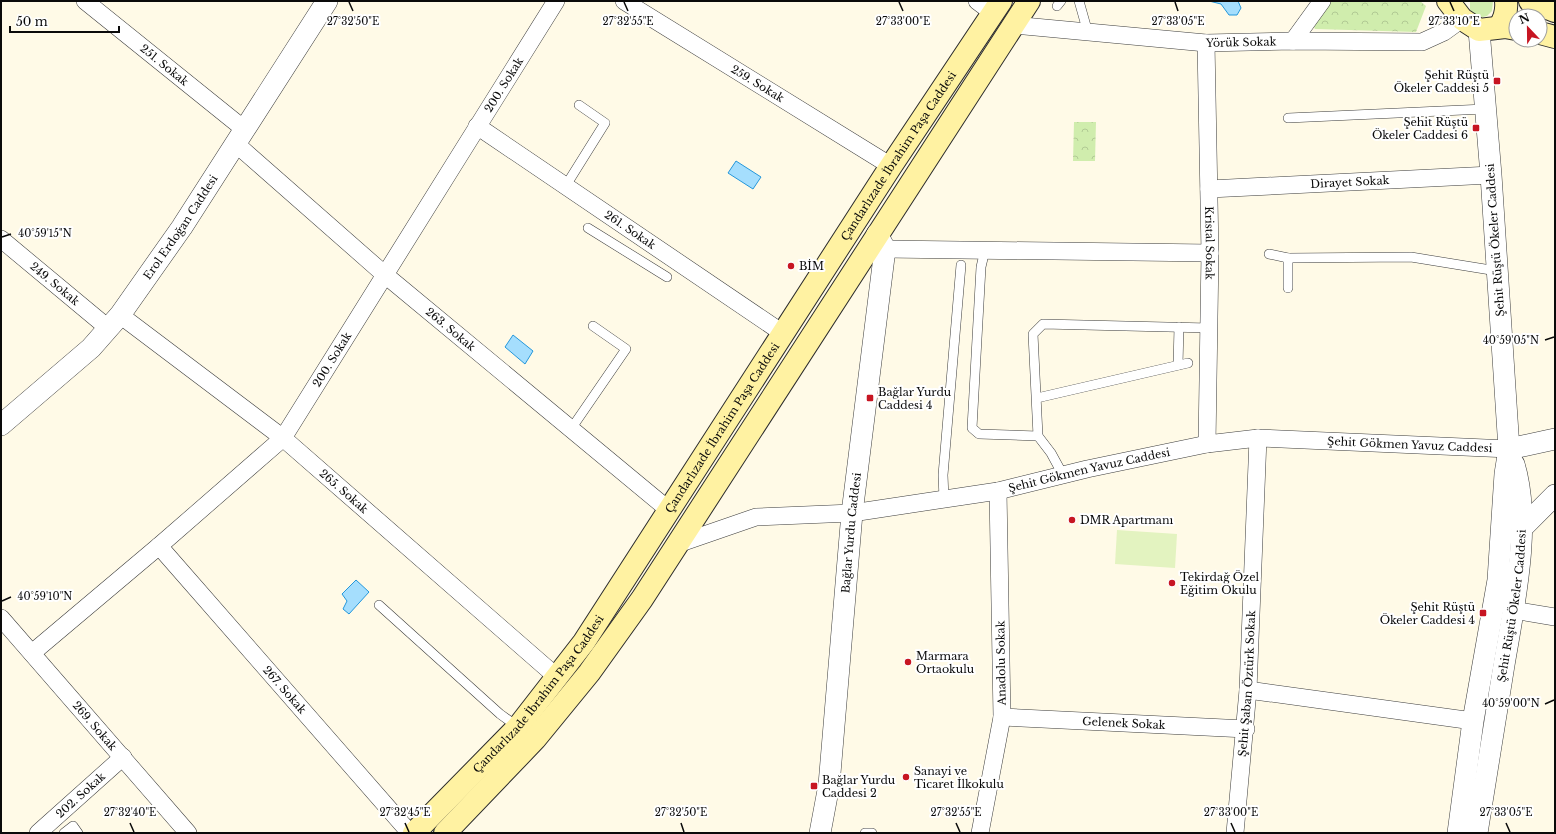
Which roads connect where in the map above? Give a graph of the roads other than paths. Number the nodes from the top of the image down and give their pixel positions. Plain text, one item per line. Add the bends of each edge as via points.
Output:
1 (84, 1) edge
2 (327, 1) edge
3 (556, 1) edge
4 (624, 1) edge
5 (1029, 1) edge
6 (1079, 1) edge
7 (1322, 1) edge
8 (1506, 1) edge
9 (1530, 1) edge
10 (990, 5) edge
11 (102, 6) edge
12 (1555, 11) edge
13 (1472, 16) edge
14 (1014, 25) junction
15 (1088, 33) junction
16 (1292, 41) junction
17 (1206, 43) junction
18 (579, 105) dead end
19 (1485, 109) junction
20 (1288, 118) dead end
21 (477, 126) junction
22 (240, 136) junction
23 (891, 166) junction
24 (1491, 175) junction
25 (565, 187) junction
26 (1209, 189) junction
27 (588, 228) dead end
28 (1, 239) edge
29 (881, 242) junction
30 (639, 248) junction
31 (985, 250) junction
32 (1210, 253) junction
33 (1268, 254) dead end
34 (1288, 258) junction
35 (961, 265) dead end
36 (1497, 270) junction
37 (384, 274) junction
38 (667, 277) dead end
39 (1288, 288) dead end
40 (114, 322) junction
41 (593, 326) dead end
42 (1179, 327) junction
43 (1209, 328) junction
44 (784, 334) junction
45 (1188, 363) dead end
46 (1178, 365) junction
47 (1036, 398) junction
48 (1, 425) edge
49 (571, 429) junction
50 (1038, 436) junction
51 (283, 438) junction
52 (1258, 438) junction
53 (1555, 440) edge
54 (1207, 444) junction
55 (1509, 449) junction
56 (1063, 475) junction
57 (998, 491) junction
58 (1555, 495) edge
59 (944, 499) junction
60 (670, 511) junction
61 (852, 513) junction
62 (1523, 527) junction
63 (675, 545) junction
64 (160, 546) junction
65 (379, 605) dead end
66 (1513, 610) junction
67 (1555, 617) edge
68 (1, 618) edge
69 (32, 653) junction
70 (558, 678) junction
71 (1248, 690) junction
72 (1002, 717) junction
73 (1473, 721) junction
74 (1495, 726) junction
75 (518, 727) junction
76 (1246, 729) junction
77 (123, 757) junction
78 (38, 833) edge
79 (64, 833) edge
80 (78, 833) edge
81 (188, 833) edge
82 (410, 833) edge
83 (414, 833) edge
84 (445, 833) edge
85 (820, 833) edge
86 (865, 833) edge
87 (872, 833) edge
88 (980, 833) edge
89 (1235, 833) edge
90 (1458, 833) edge
91 (1477, 833) edge

1 - 11 street, 251. Sokak
2 - 22 street, Erol Erdoğan Caddesi
3 - 21 street, 200. Sokak
4 - 23 street, 259. Sokak
5 - 14 main road, Çandarlızade İbrahim Paşa Caddesi
6 - 15 lane
7 - 16 street
8 - 13 main road via 1504,21
9 - 12 main road
10 - 23 main road, Çandarlızade İbrahim Paşa Caddesi
11 - 22 street, 251. Sokak
13 - 16 street, Yörük Sokak via 1422,42
13 - 19 street, Şehit Rüştü Ökeler Caddesi
14 - 15 street, Yörük Sokak
14 - 29 main road, Çandarlızade İbrahim Paşa Caddesi
15 - 17 street, Yörük Sokak
16 - 17 street, Yörük Sokak
17 - 26 street, Kristal Sokak
18 - 25 lane via 605,123
19 - 20 lane
19 - 24 street, Şehit Rüştü Ökeler Caddesi
21 - 25 street, 261. Sokak
21 - 37 street, 200. Sokak
22 - 37 street, 263. Sokak
22 - 40 street, Erol Erdoğan Caddesi via 182,227
23 - 44 main road, Çandarlızade İbrahim Paşa Caddesi
24 - 26 street, Dirayet Sokak
24 - 36 street, Şehit Rüştü Ökeler Caddesi
25 - 30 street, 261. Sokak
26 - 32 street, Kristal Sokak
27 - 30 lane
28 - 40 street, 249. Sokak
29 - 31 street
29 - 61 street, Bağlar Yurdu Caddesi
29 - 63 main road, Çandarlızade İbrahim Paşa Caddesi
30 - 38 lane
30 - 44 street, 261. Sokak
31 - 32 street
31 - 50 lane via 981,267 972,428 979,434
32 - 43 street, Kristal Sokak
33 - 34 lane
34 - 36 lane via 1410,257
34 - 39 lane
35 - 59 lane via 943,475
36 - 55 street, Şehit Rüştü Ökeler Caddesi
37 - 49 street, 263. Sokak
37 - 51 street, 200. Sokak
40 - 48 street, Erol Erdoğan Caddesi via 91,348
40 - 51 street, 265. Sokak
41 - 49 lane via 626,349
42 - 43 lane
42 - 46 lane
42 - 47 lane via 1043,324 1033,334
43 - 54 street, Kristal Sokak
44 - 60 main road, Çandarlızade İbrahim Paşa Caddesi
45 - 46 lane
46 - 47 lane
47 - 50 lane
49 - 60 street, 263. Sokak
50 - 56 lane
51 - 64 street, 200. Sokak
51 - 70 street, 265. Sokak
52 - 54 street, Şehit Gökmen Yavuz Caddesi
52 - 55 street, Şehit Gökmen Yavuz Caddesi
52 - 71 street, Şehit Şaban Öztürk Sokak
53 - 55 street
54 - 56 street, Şehit Gökmen Yavuz Caddesi
55 - 62 street, Şehit Rüştü Ökeler Caddesi via 1518,478
55 - 73 street, Şehit Rüştü Ökeler Caddesi via 1498,580
56 - 57 street, Şehit Gökmen Yavuz Caddesi
57 - 59 street, Şehit Gökmen Yavuz Caddesi
57 - 72 street, Anadolu Sokak
58 - 62 street
59 - 61 street, Şehit Gökmen Yavuz Caddesi
60 - 70 main road, Çandarlızade İbrahim Paşa Caddesi
61 - 63 street, Şehit Gökmen Yavuz Caddesi via 756,517
61 - 85 street, Bağlar Yurdu Caddesi via 829,785
62 - 66 street, Şehit Rüştü Ökeler Caddesi
63 - 84 main road, Çandarlızade İbrahim Paşa Caddesi via 642,599 589,673 535,739
64 - 69 street, 200. Sokak
64 - 82 street, 267. Sokak
65 - 75 lane via 500,714
66 - 67 street
66 - 74 street, Şehit Rüştü Ökeler Caddesi
68 - 69 street, 269. Sokak
69 - 77 street, 269. Sokak
70 - 75 main road, Çandarlızade İbrahim Paşa Caddesi
71 - 73 street
71 - 76 street, Şehit Şaban Öztürk Sokak
72 - 76 street, Gelenek Sokak
72 - 88 street, Anadolu Sokak
73 - 74 street
73 - 90 street, Şehit Rüştü Ökeler Caddesi
74 - 91 street, Şehit Rüştü Ökeler Caddesi
75 - 83 main road, Çandarlızade İbrahim Paşa Caddesi
76 - 89 street, Şehit Şaban Öztürk Sokak
77 - 78 street, 202. Sokak
77 - 81 street, 269. Sokak
79 - 80 lane via 73,826
86 - 87 lane

